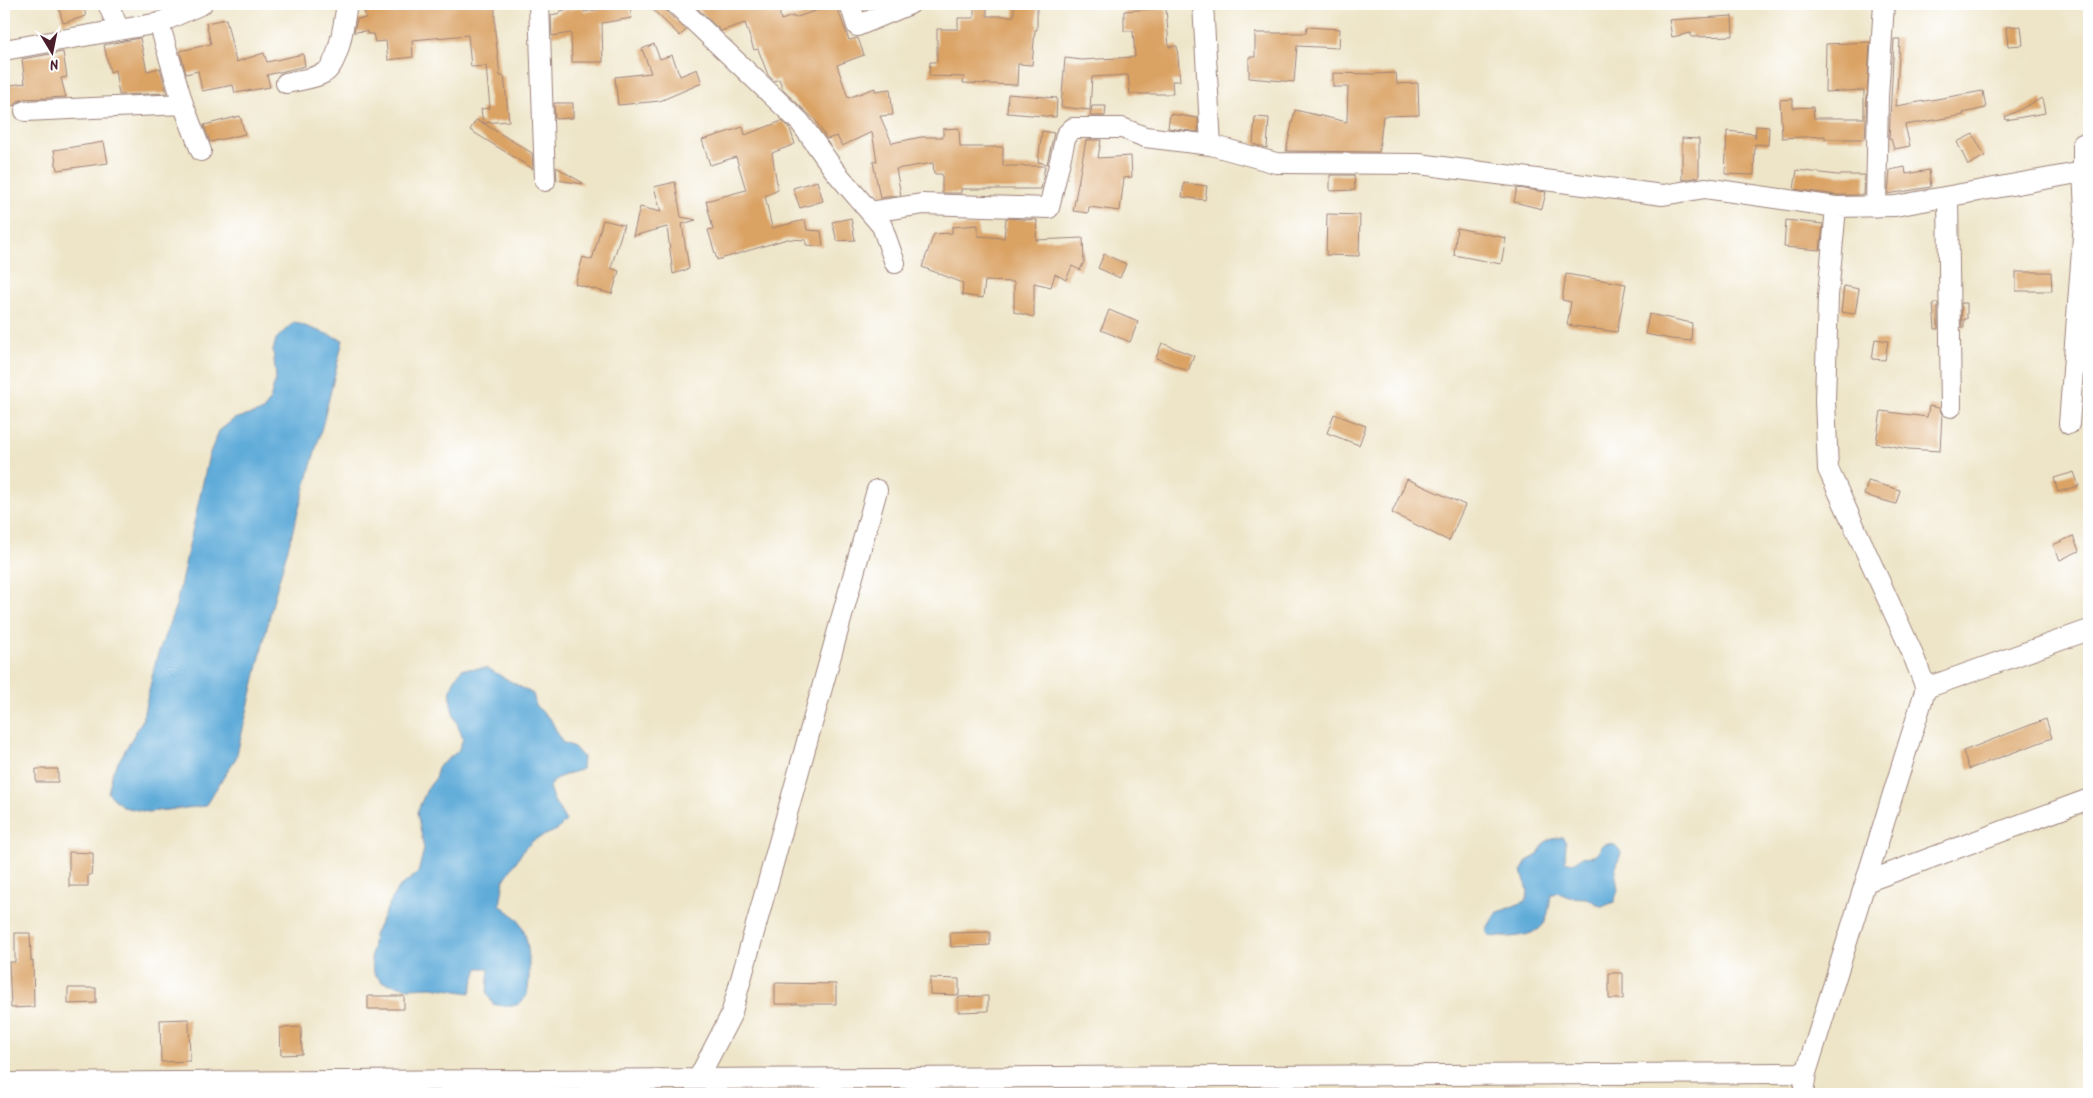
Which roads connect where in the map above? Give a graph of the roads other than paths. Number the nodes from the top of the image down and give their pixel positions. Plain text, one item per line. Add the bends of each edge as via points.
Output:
1 (108, 4) edge
2 (202, 4) edge
3 (347, 4) edge
4 (539, 4) edge
5 (676, 4) edge
6 (850, 4) edge
7 (910, 4) edge
8 (1203, 4) edge
9 (1884, 4) edge
10 (159, 23) junction
11 (119, 30) junction
12 (4, 50) edge
13 (286, 83) dead end
14 (183, 104) junction
15 (25, 111) dead end
16 (2089, 142) edge
17 (1212, 144) junction
18 (201, 151) dead end
19 (2083, 172) junction
20 (544, 181) dead end
21 (1948, 197) junction
22 (1836, 207) junction
23 (1876, 207) junction
24 (870, 212) junction
25 (895, 263) dead end
26 (1951, 407) dead end
27 (2069, 424) dead end
28 (878, 490) dead end
29 (2089, 630) edge
30 (1926, 688) junction
31 (2089, 799) edge
32 (1866, 882) junction
33 (1806, 1073) junction
34 (698, 1079) junction
35 (4, 1083) edge
36 (561, 1087) edge
37 (628, 1087) edge
38 (1803, 1094) edge

1 - 11 street
2 - 10 street
3 - 13 street via 338,51 331,66 325,73
4 - 20 street
5 - 24 street via 800,122
6 - 7 street via 857,26
8 - 17 street
9 - 23 street
10 - 11 street
10 - 14 street
11 - 12 street
14 - 15 street
14 - 18 street
16 - 19 street via 2083,144
17 - 22 street via 1276,163 1419,164 1663,195 1706,188
17 - 24 street via 1144,137 1122,128 1073,128 1066,134 1049,208 923,204
19 - 21 street
19 - 27 street via 2085,210
21 - 23 street
21 - 26 street
22 - 23 street
22 - 30 street via 1828,296 1825,401 1828,469
24 - 25 street via 882,226
28 - 34 street via 731,1014
29 - 30 street
30 - 32 street
31 - 32 street
32 - 33 street
33 - 34 street
33 - 38 street
34 - 37 street
35 - 36 street
36 - 37 street

